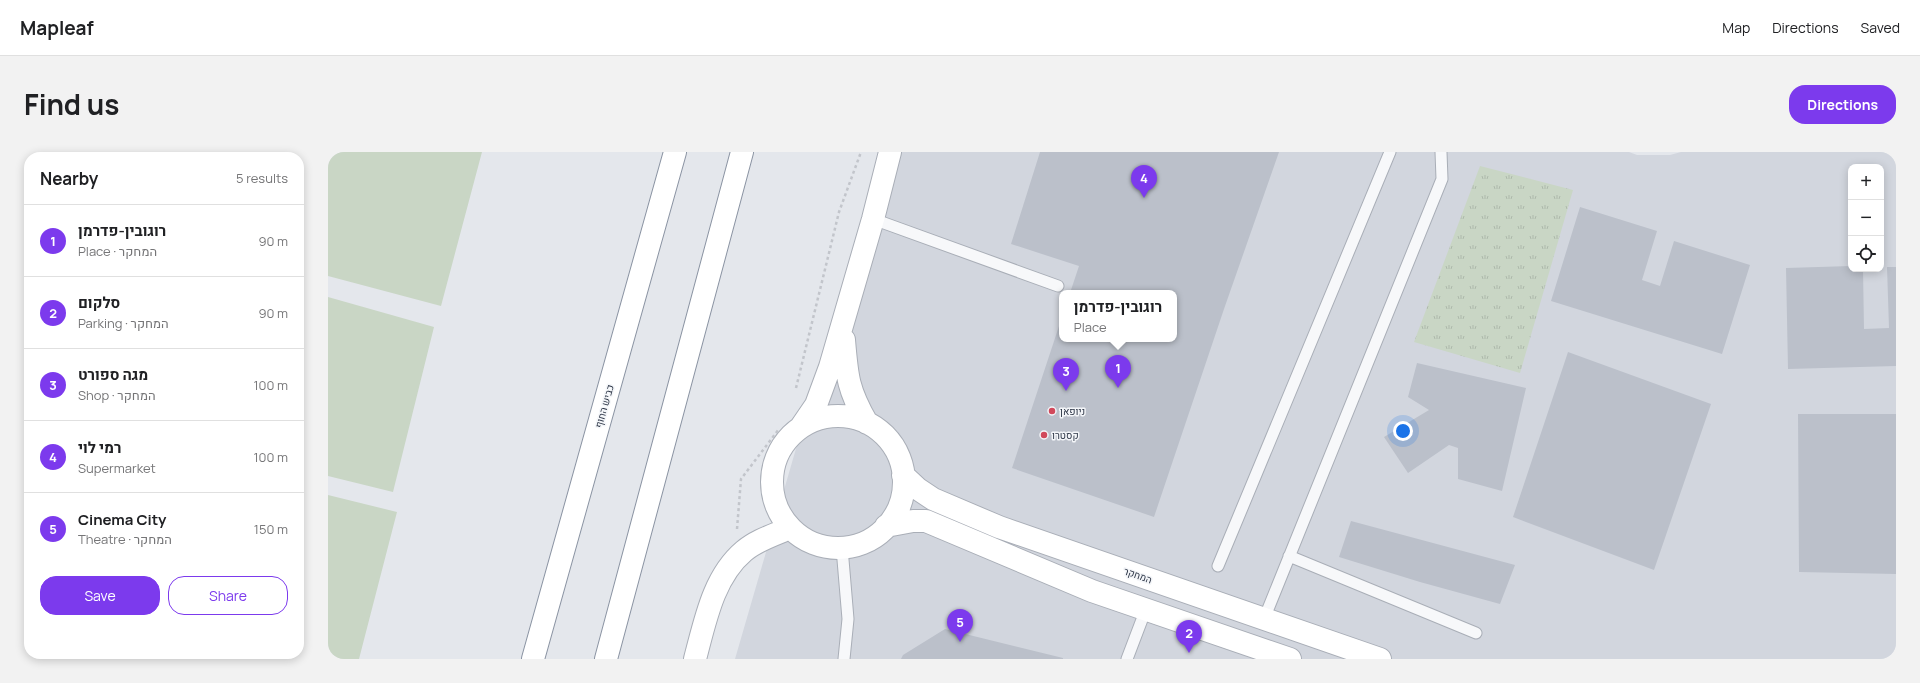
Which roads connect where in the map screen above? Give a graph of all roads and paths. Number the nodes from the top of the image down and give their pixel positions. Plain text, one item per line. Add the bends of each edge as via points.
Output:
1 (675, 152) edge
2 (742, 152) edge
3 (861, 152) edge
4 (890, 152) edge
5 (1390, 152) edge
6 (1441, 152) edge
7 (873, 219) junction
8 (1058, 286) dead end
9 (843, 319) junction
10 (796, 391) dead end
11 (867, 423) junction
12 (791, 427) junction
13 (903, 475) junction
14 (886, 526) junction
15 (790, 528) junction
16 (842, 548) junction
17 (1289, 556) junction
18 (736, 558) junction
19 (1218, 566) dead end
20 (1146, 610) junction
21 (1264, 619) junction
22 (1476, 633) dead end
23 (533, 659) edge
24 (606, 659) edge
25 (695, 659) edge
26 (844, 659) edge
27 (1127, 659) edge
28 (1290, 659) edge
29 (1380, 659) edge

1 - 23 main road, כביש החוף
2 - 24 main road
3 - 10 path via 840,212
4 - 7 main road
5 - 19 lane
6 - 17 lane via 1442,179
7 - 8 lane
7 - 9 main road
9 - 11 main road via 846,370 851,394
9 - 12 main road via 816,405
11 - 12 main road via 855,418 837,416
11 - 13 main road via 886,436 896,451
12 - 15 main road via 772,475 773,494 779,512
12 - 18 path via 741,479
13 - 14 main road via 904,486 900,504
13 - 21 main road, המחקר via 933,499 999,527
14 - 16 main road via 861,544
14 - 20 main road via 926,521 1049,574
15 - 16 main road via 805,539 823,546
15 - 18 main road via 758,542
16 - 26 lane via 848,619
17 - 21 lane
17 - 22 lane
18 - 25 main road via 728,567 710,605
20 - 27 lane
20 - 28 main road
21 - 29 main road, המחקר

